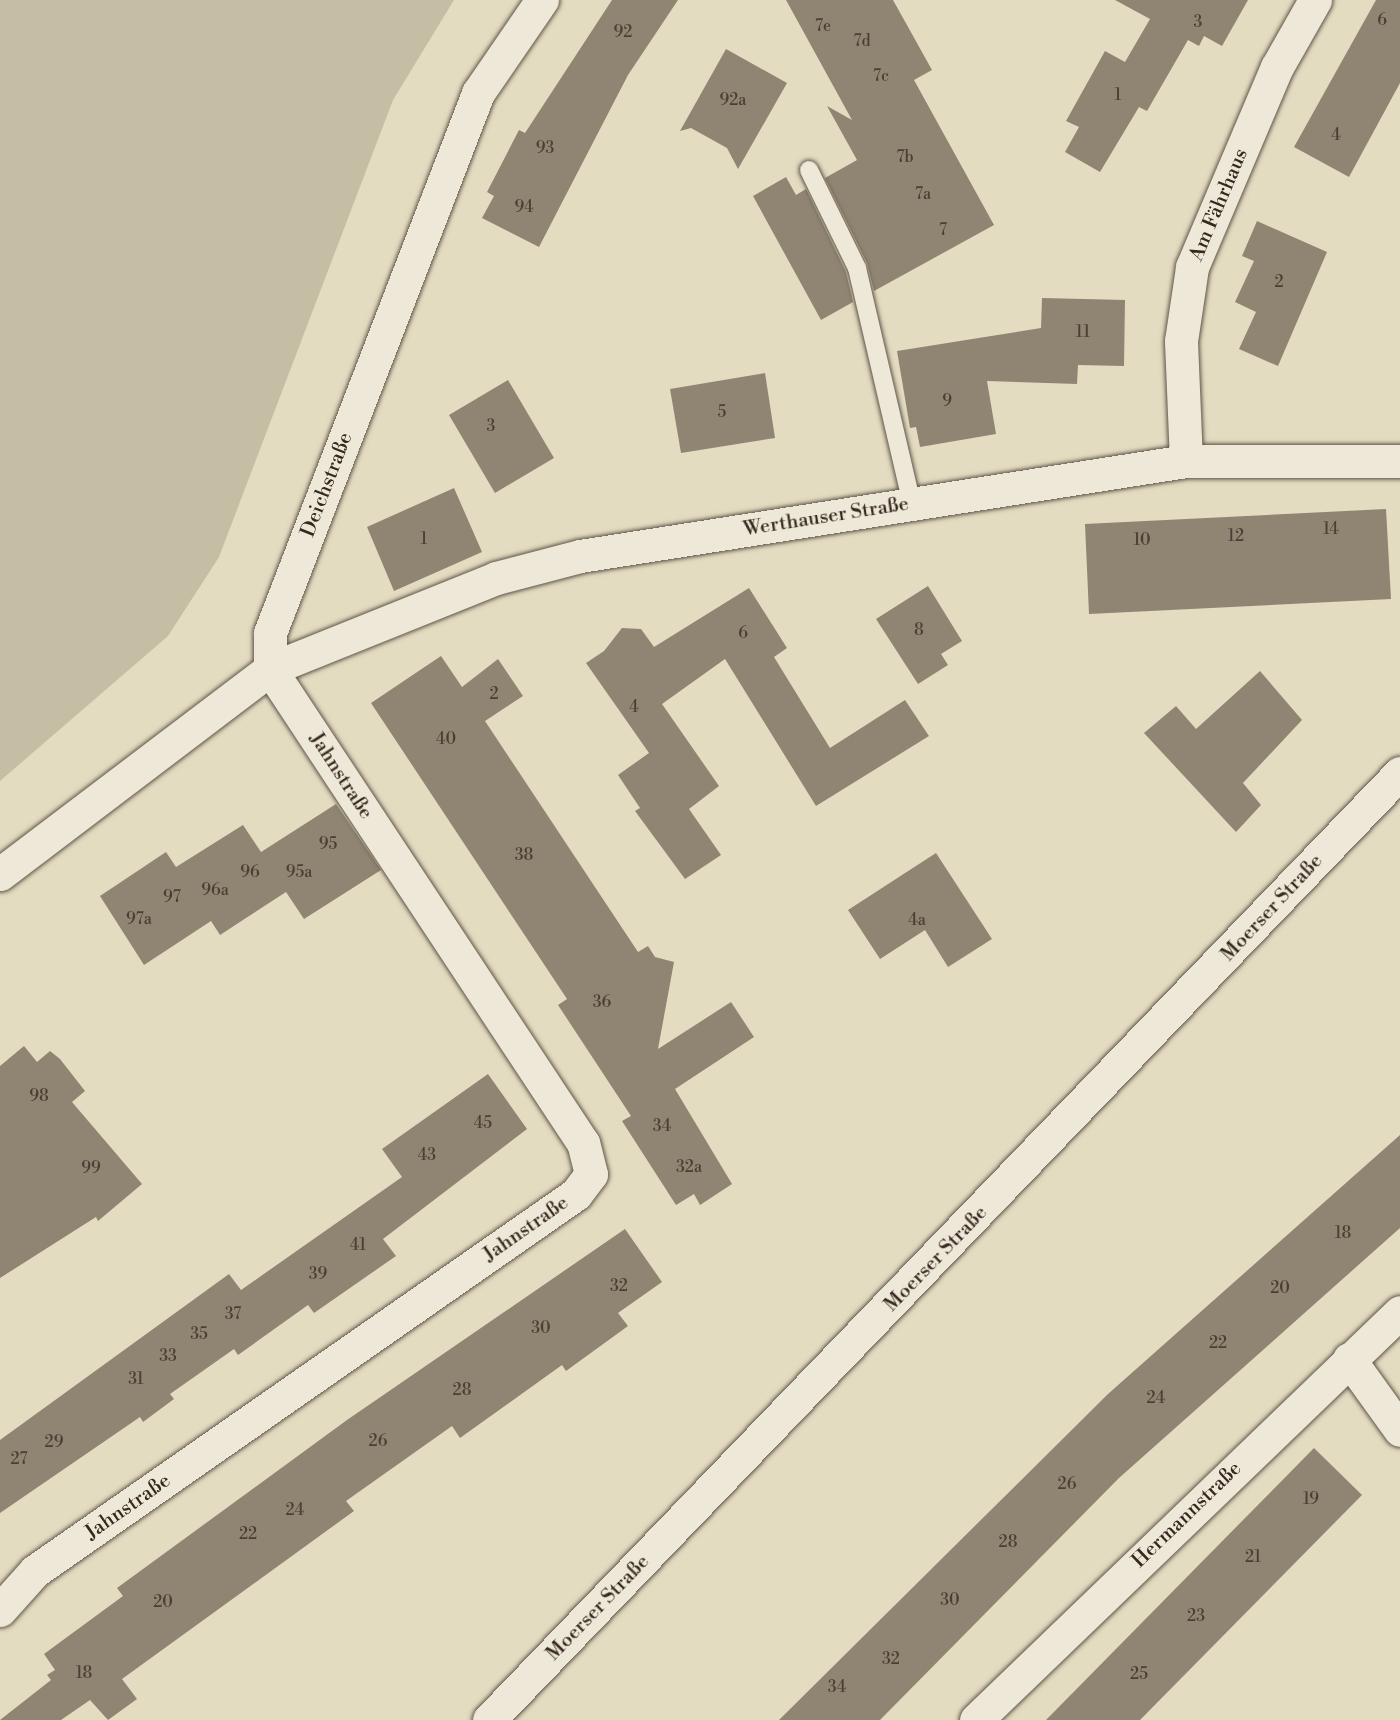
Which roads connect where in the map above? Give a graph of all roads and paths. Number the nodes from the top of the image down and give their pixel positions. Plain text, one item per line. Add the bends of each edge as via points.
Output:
1 (542, 0) edge
2 (1315, 0) edge
3 (809, 170) dead end
4 (1186, 461) junction
5 (1400, 461) edge
6 (912, 504) junction
7 (270, 669) junction
8 (1400, 765) edge
9 (1390, 784) edge
10 (0, 874) edge
11 (1400, 1312) edge
12 (1349, 1359) junction
13 (1400, 1431) edge
14 (0, 1610) edge
15 (489, 1720) edge
16 (976, 1720) edge

1 - 7 street, Deichstraße via 478,93 270,633
2 - 4 street, Am Fährhaus via 1277,67 1192,267 1181,341
3 - 6 lane via 856,268
4 - 5 street, Werthauser Straße
4 - 6 street, Werthauser Straße
6 - 7 street, Werthauser Straße via 580,556 496,578
7 - 10 street
7 - 14 street, Jahnstraße via 583,1143 591,1174 576,1194 35,1571
8 - 9 street, Moerser Straße
9 - 15 street, Moerser Straße
11 - 12 street, Hermannstraße
12 - 13 street
12 - 16 street, Hermannstraße

